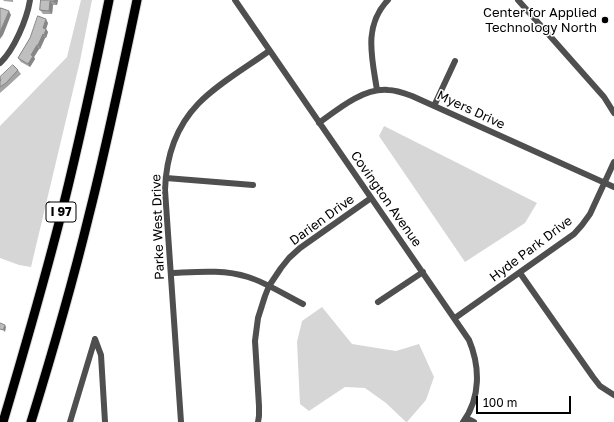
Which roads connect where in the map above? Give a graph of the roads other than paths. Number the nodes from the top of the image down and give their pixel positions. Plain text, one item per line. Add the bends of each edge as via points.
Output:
1 (30, 0) edge
2 (108, 0) edge
3 (137, 0) edge
4 (234, 0) edge
5 (388, 0) edge
6 (518, 0) edge
7 (270, 51) junction
8 (454, 60) dead end
9 (0, 63) edge
10 (377, 90) junction
11 (434, 106) junction
12 (614, 113) edge
13 (319, 123) junction
14 (614, 162) edge
15 (166, 178) junction
16 (604, 183) junction
17 (253, 185) dead end
18 (614, 187) edge
19 (371, 198) junction
20 (423, 272) junction
21 (520, 272) junction
22 (171, 273) junction
23 (269, 286) junction
24 (378, 302) dead end
25 (304, 304) dead end
26 (455, 318) junction
27 (614, 395) edge
28 (465, 420) edge
29 (3, 422) edge
30 (31, 422) edge
31 (70, 422) edge
32 (105, 422) edge
33 (181, 422) edge
34 (258, 422) edge
35 (474, 422) edge

1 - 9 street via 20,33 6,58
2 - 29 highway, I 97 via 63,207
3 - 30 highway, I 97 via 89,215
4 - 7 street, Covington Avenue
5 - 10 street via 382,6 372,28 371,49
6 - 12 street via 604,97
7 - 13 street, Covington Avenue
7 - 15 street, Parke West Drive via 209,94 189,114 173,144
8 - 11 street
10 - 11 street, Myers Drive via 399,91
10 - 13 street, Myers Drive via 367,92
11 - 16 street, Myers Drive
13 - 19 street, Covington Avenue
14 - 16 street, Hyde Park Drive
15 - 17 street
15 - 22 street, Parke West Drive
16 - 18 street, Myers Drive
16 - 21 street, Hyde Park Drive via 582,226
19 - 20 street, Covington Avenue
19 - 23 street, Darien Drive via 300,248 289,258
20 - 24 street
20 - 26 street, Covington Avenue
21 - 26 street, Hyde Park Drive
21 - 27 street via 593,377 600,386
22 - 23 street via 219,272 247,277
22 - 33 street, Parke West Drive
23 - 25 street
23 - 34 street, Darien Drive via 258,318 255,341
26 - 28 street, Covington Avenue via 474,350 476,362 477,384
28 - 35 street
31 - 32 street via 96,339 100,354

